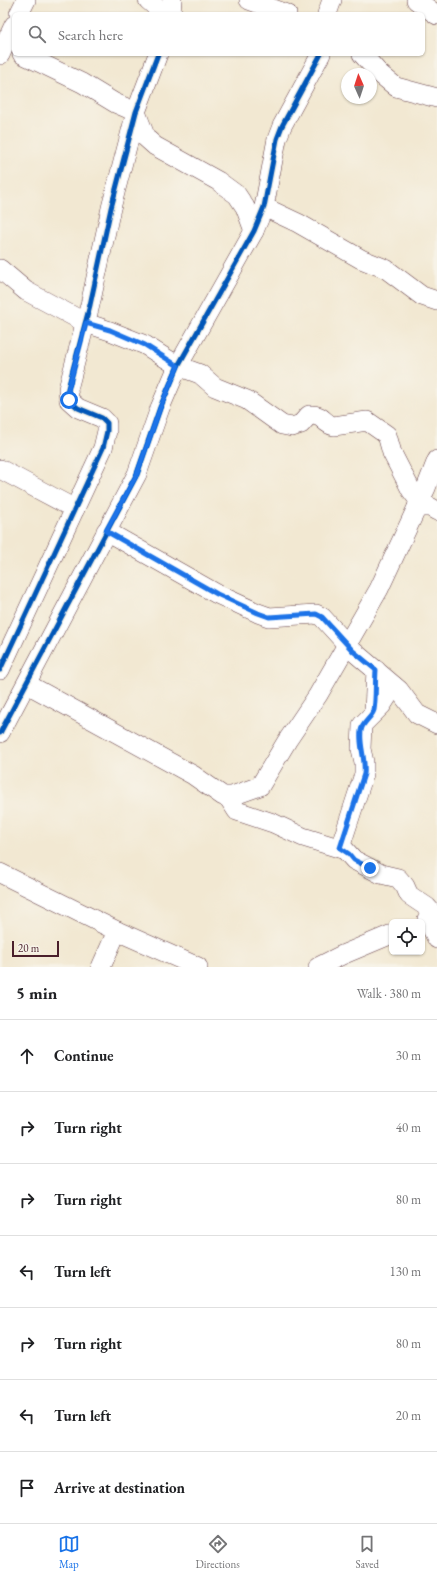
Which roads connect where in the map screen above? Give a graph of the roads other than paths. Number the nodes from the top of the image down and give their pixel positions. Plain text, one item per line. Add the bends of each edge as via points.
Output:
1 (26, 0) edge
2 (148, 0) edge
3 (172, 0) edge
4 (249, 0) edge
5 (332, 0) edge
6 (416, 0) edge
7 (20, 12) edge
8 (162, 12) edge
9 (171, 12) edge
10 (282, 12) edge
11 (328, 12) edge
12 (437, 15) edge
13 (12, 30) edge
14 (5, 47) edge
15 (26, 56) edge
16 (157, 56) edge
17 (320, 56) edge
18 (364, 56) edge
19 (437, 98) edge
20 (136, 112) junction
21 (264, 207) junction
22 (254, 231) junction
23 (0, 269) edge
24 (437, 301) edge
25 (86, 323) junction
26 (178, 366) junction
27 (437, 460) edge
28 (0, 469) edge
29 (426, 503) edge
30 (75, 509) junction
31 (106, 531) junction
32 (347, 644) junction
33 (0, 670) edge
34 (376, 670) junction
35 (27, 684) junction
36 (394, 686) junction
37 (374, 712) junction
38 (437, 724) edge
39 (0, 734) edge
40 (228, 797) junction
41 (340, 848) junction
42 (0, 873) edge
43 (430, 919) edge
44 (117, 931) junction
45 (389, 935) edge
46 (437, 939) edge
47 (101, 967) edge
48 (198, 967) edge
49 (318, 967) edge

1 - 7 street
2 - 8 street
3 - 9 street
4 - 10 street
5 - 11 street
6 - 12 street
13 - 14 street
15 - 20 street
16 - 20 street
17 - 21 street via 277,139
18 - 19 street via 396,87
20 - 22 street via 146,138 155,146 218,181 237,195 245,207
20 - 25 street via 111,208
21 - 22 street
21 - 24 street via 361,259 386,269 422,296
22 - 26 street
23 - 25 street via 26,291
25 - 26 street via 145,345
25 - 30 street via 68,390 69,400 78,408 102,418 107,423 108,431 103,448
26 - 29 street via 200,374 215,387 247,400 282,425 292,427 301,424 309,415 319,415 334,426 367,421 387,435 392,453 411,490
26 - 31 street via 137,474
27 - 29 street
28 - 30 street
29 - 32 street
30 - 33 street
31 - 32 street via 217,594 258,613 269,617 316,614 322,617
31 - 35 street
32 - 34 street
32 - 40 street via 260,786
34 - 36 street
34 - 37 street
35 - 39 street
35 - 40 street via 193,775
36 - 37 street via 382,705
36 - 38 street via 417,714
37 - 41 street via 362,725 364,774
40 - 41 street via 237,811 273,823 303,837
41 - 43 street via 354,860 380,874 398,878 409,895 427,906
42 - 44 street
43 - 46 street
44 - 47 street
44 - 48 street
45 - 49 street

